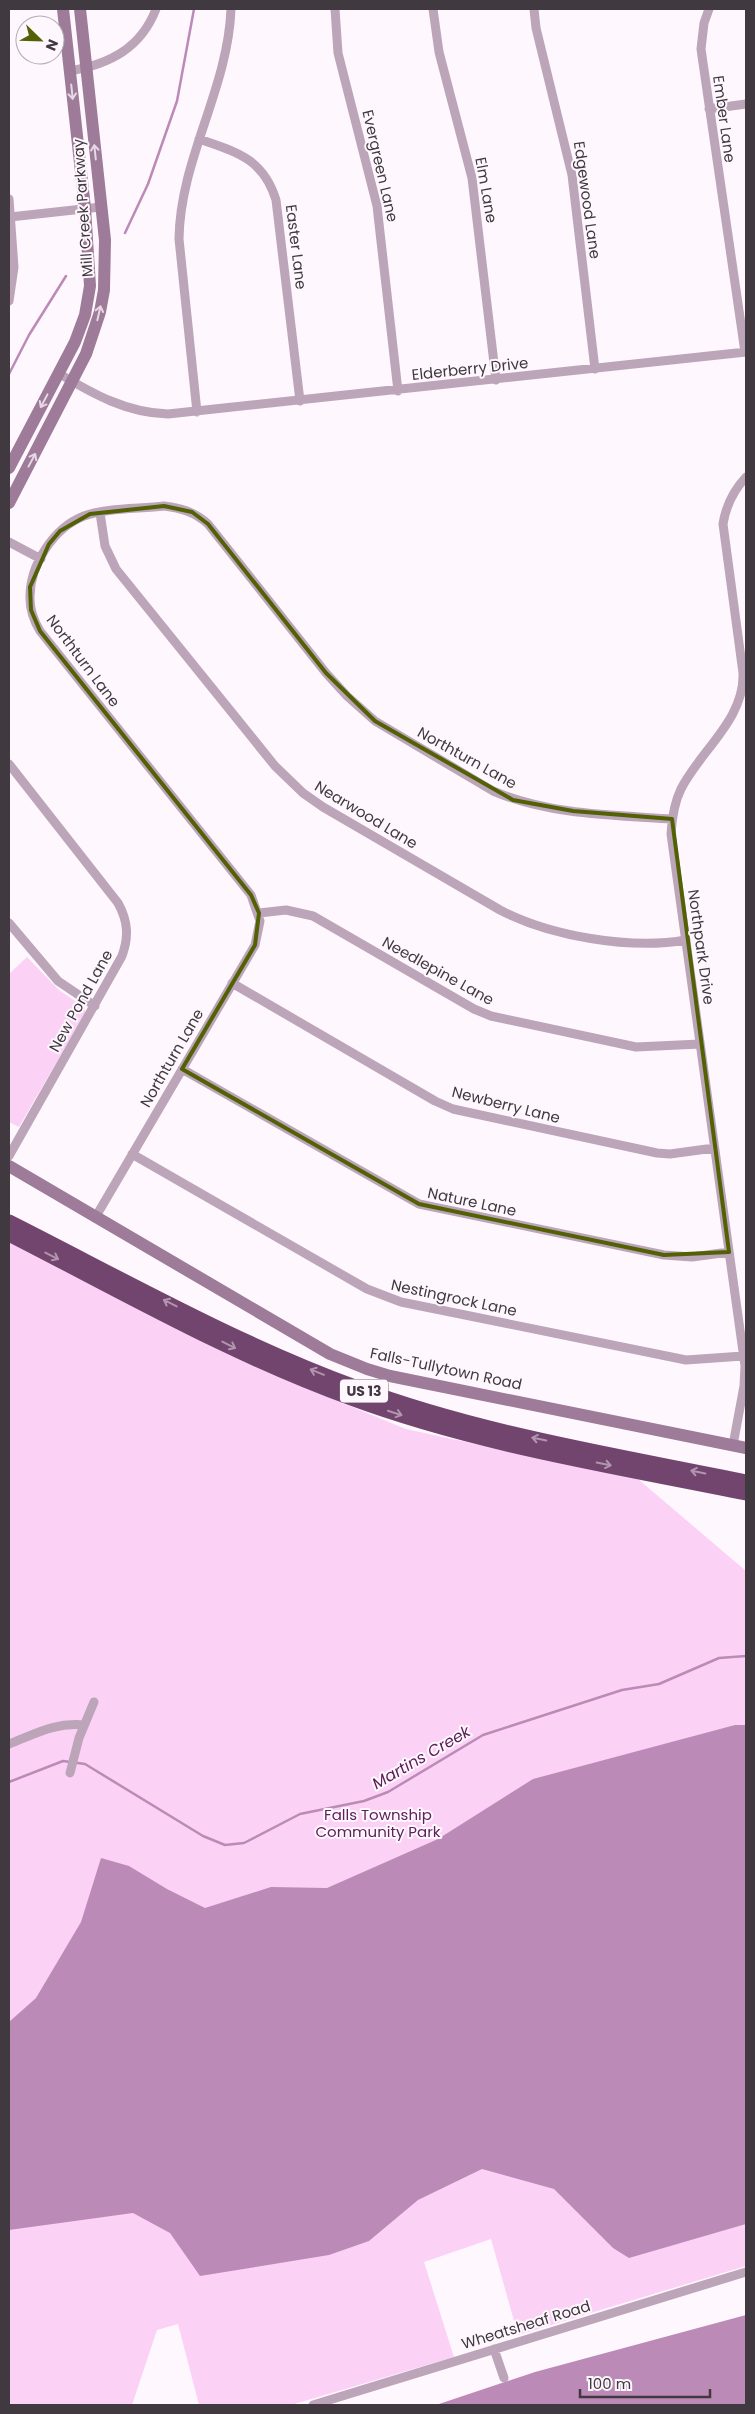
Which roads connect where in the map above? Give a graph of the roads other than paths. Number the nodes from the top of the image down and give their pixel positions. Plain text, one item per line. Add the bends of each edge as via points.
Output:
1 (63, 9) edge
2 (80, 9) edge
3 (156, 9) edge
4 (231, 9) edge
5 (335, 9) edge
6 (433, 9) edge
7 (534, 9) edge
8 (709, 9) edge
9 (87, 68) junction
10 (70, 71) junction
11 (746, 104) edge
12 (709, 109) junction
13 (199, 140) junction
14 (9, 199) edge
15 (101, 207) junction
16 (85, 208) junction
17 (10, 217) junction
18 (10, 287) edge
19 (9, 301) edge
20 (745, 352) edge
21 (595, 369) junction
22 (58, 373) junction
23 (496, 380) junction
24 (73, 382) junction
25 (398, 390) junction
26 (300, 401) junction
27 (198, 412) junction
28 (9, 468) edge
29 (746, 477) edge
30 (9, 503) edge
31 (100, 513) junction
32 (9, 542) edge
33 (41, 559) junction
34 (743, 703) edge
35 (9, 764) edge
36 (672, 818) junction
37 (258, 913) junction
38 (9, 923) edge
39 (686, 940) junction
40 (232, 983) junction
41 (94, 1006) junction
42 (700, 1044) junction
43 (182, 1068) junction
44 (714, 1148) junction
45 (132, 1154) junction
46 (9, 1156) edge
47 (9, 1166) edge
48 (95, 1218) junction
49 (9, 1222) edge
50 (9, 1234) edge
51 (729, 1252) junction
52 (743, 1356) junction
53 (740, 1446) edge
54 (746, 1482) edge
55 (746, 1493) edge
56 (94, 1702) dead end
57 (84, 1725) junction
58 (9, 1744) edge
59 (70, 1773) dead end
60 (746, 2272) edge
61 (494, 2349) junction
62 (504, 2378) dead end
63 (313, 2405) edge

1 - 10 main road, Mill Creek Parkway
2 - 9 main road, Mill Creek Parkway
3 - 9 street via 147,27 128,50
4 - 13 street via 223,64
5 - 25 street, Evergreen Lane via 338,53 377,206
6 - 23 street, Elm Lane via 439,52 472,178
7 - 21 street, Edgewood Lane via 572,175
8 - 12 street, Ember Lane via 702,28 701,49
9 - 10 street
15 -> 9 main road, Mill Creek Parkway
10 -> 16 main road, Mill Creek Parkway
11 - 12 street
12 - 20 street, Ember Lane
13 - 26 street, Easter Lane via 238,153 251,161 272,188
13 - 27 street via 183,193 179,239
14 - 17 street
15 - 16 street
24 -> 15 main road, Mill Creek Parkway via 94,333 104,290 106,261
16 - 17 street
16 - 22 main road, Mill Creek Parkway via 91,271 88,300 81,328
17 - 18 street via 14,255
18 - 19 street
20 - 21 street, Elderberry Drive
21 - 23 street, Elderberry Drive
22 - 24 street, Elderberry Drive
22 -> 28 main road, Mill Creek Parkway
23 - 25 street, Elderberry Drive
24 - 27 street, Elderberry Drive via 138,412
30 -> 24 main road, Mill Creek Parkway
25 - 26 street, Elderberry Drive
26 - 27 street, Elderberry Drive
29 - 34 street, Northpark Drive via 731,497 723,524 743,674
31 - 33 street, Northturn Lane via 82,517 60,531
31 - 36 street, Northturn Lane via 164,506 184,509 202,519 326,673 360,709 493,791 541,807
31 - 39 street, Nearwood Lane via 105,546 116,569 275,766 303,793 526,922 620,943 664,944
32 - 33 street
33 - 37 street, Northturn Lane via 34,574 30,600 40,631 251,894
34 - 36 street, Northpark Drive via 680,790
35 - 41 street, New Pond Lane via 124,914 128,934 126,945
36 - 39 street, Northpark Drive
37 - 40 street, Northturn Lane via 256,942
37 - 42 street, Needlepine Lane via 286,910 313,916 474,1009 508,1022 636,1047
38 - 41 street via 58,981
39 - 42 street, Northpark Drive
40 - 43 street, Northturn Lane
40 - 44 street, Newberry Lane via 453,1109 657,1153
41 - 46 street, New Pond Lane
42 - 44 street, Northpark Drive
43 - 45 street, Northturn Lane
43 - 51 street, Nature Lane via 419,1204 664,1255 692,1257
44 - 51 street, Northpark Drive
45 - 48 street, Northturn Lane
45 - 52 street, Nestingrock Lane via 366,1289 401,1302 686,1360
47 - 48 main road, Falls-Tullytown Road
48 - 53 main road, Falls-Tullytown Road via 330,1354 367,1369
54 -> 49 highway, US 13 via 489,1428 414,1408 354,1387 246,1341
50 -> 55 highway, US 13 via 256,1358 321,1387 380,1408 502,1443
51 - 52 street, Northpark Drive
52 - 53 street, Northpark Drive via 745,1377
56 - 57 street
57 - 58 street via 52,1726
57 - 59 street
60 - 61 street, Wheatsheaf Road
61 - 62 street
61 - 63 street, Wheatsheaf Road

